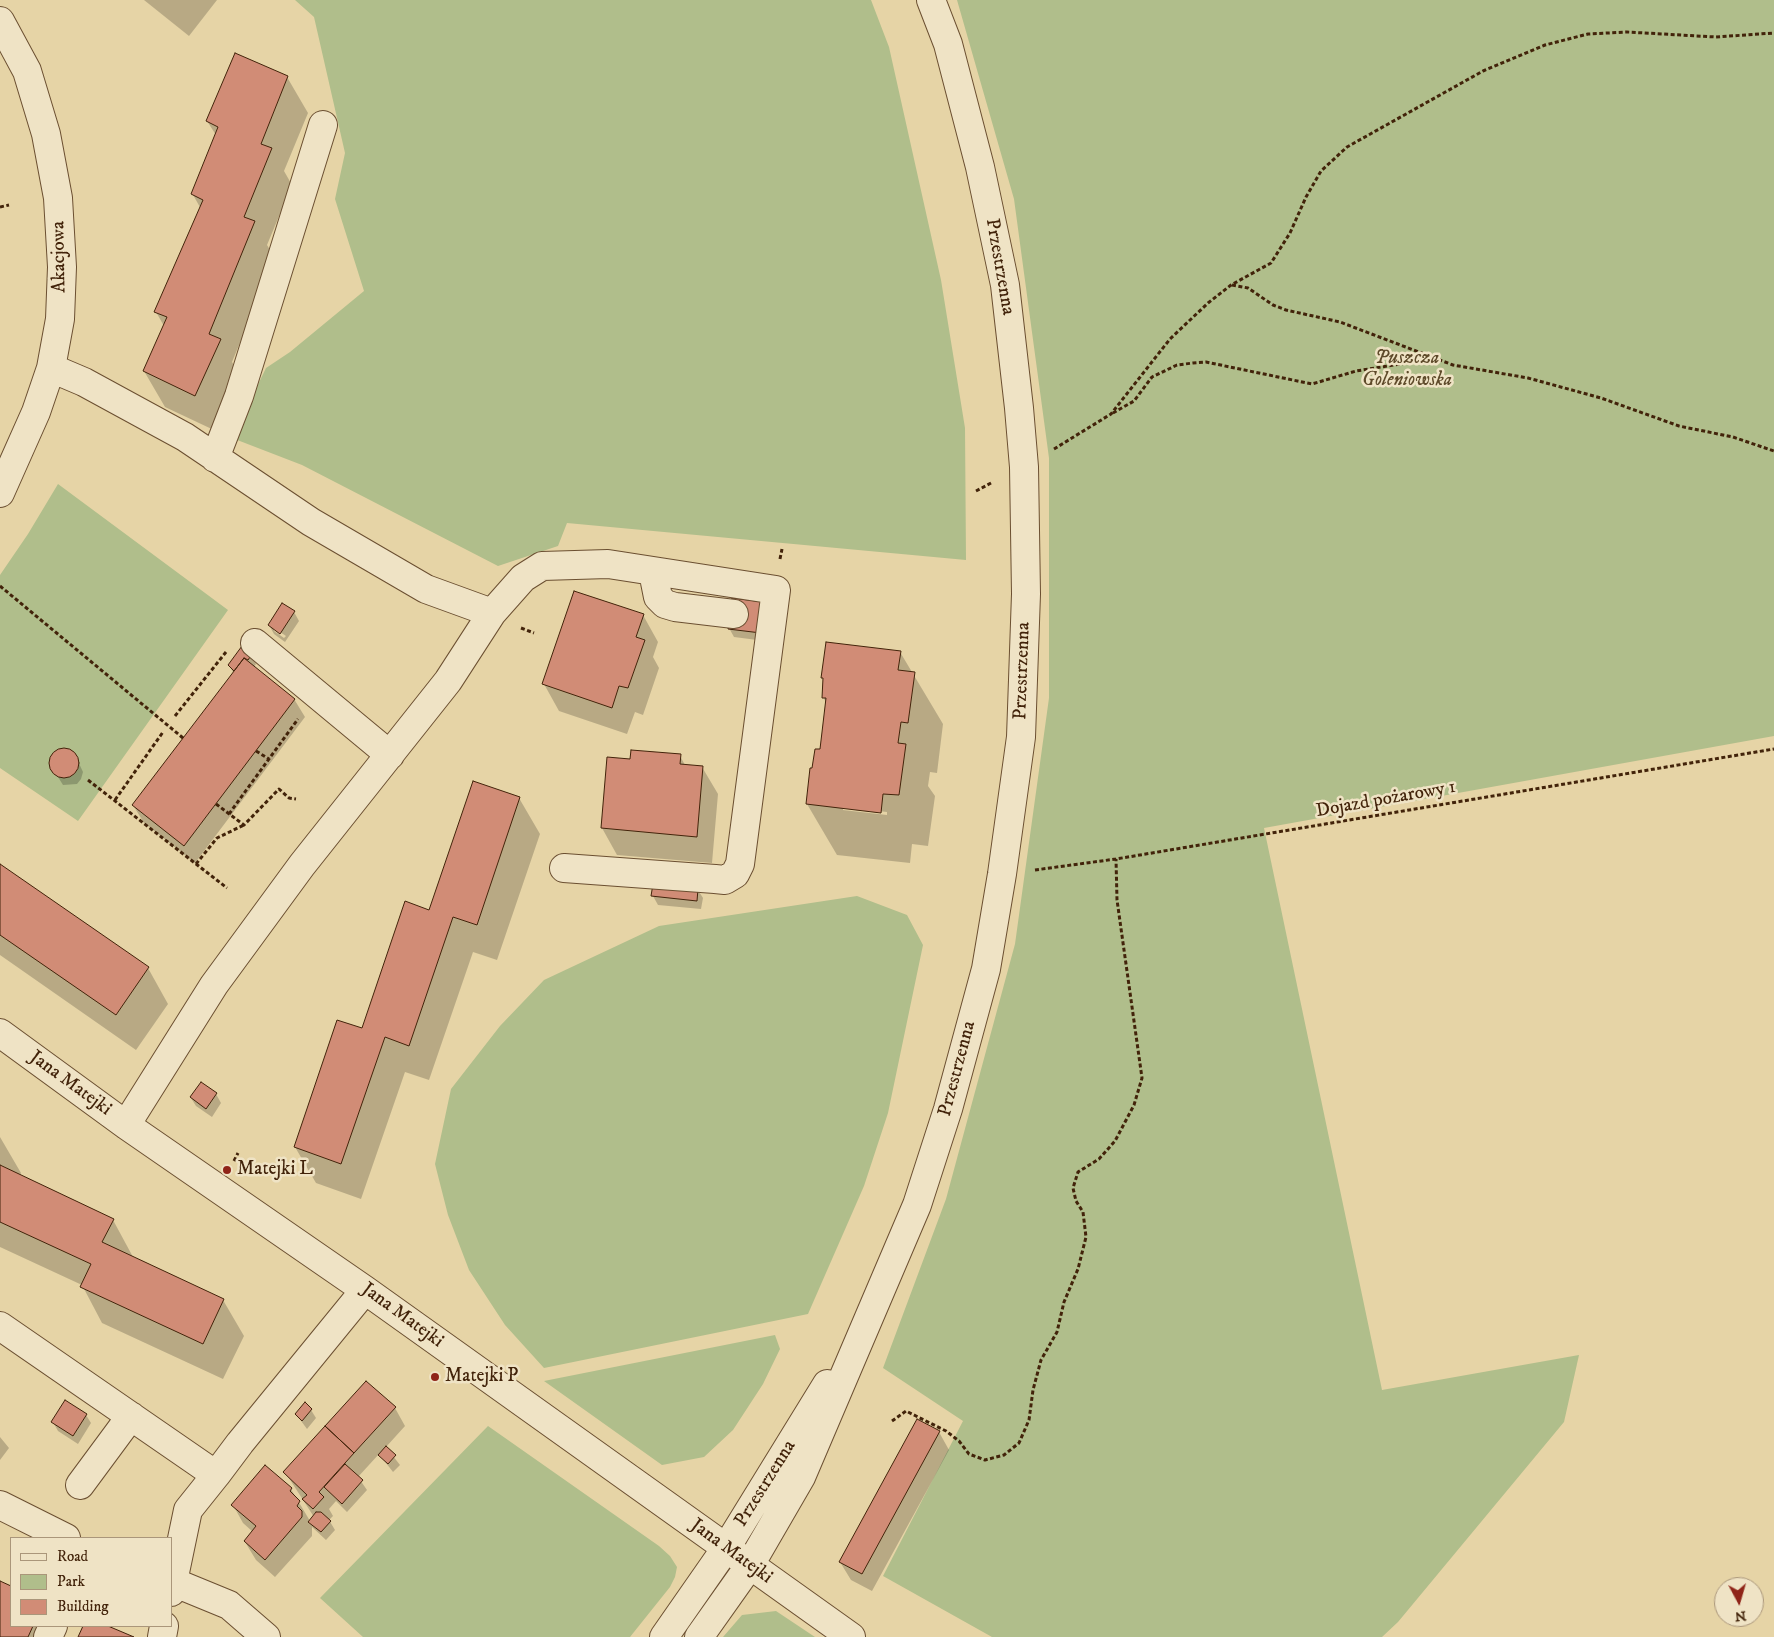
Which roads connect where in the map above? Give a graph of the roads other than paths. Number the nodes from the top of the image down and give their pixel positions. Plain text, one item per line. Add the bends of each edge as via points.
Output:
1 (931, 0) edge
2 (0, 22) edge
3 (323, 125) dead end
4 (50, 368) junction
5 (215, 458) junction
6 (0, 493) edge
7 (653, 572) junction
8 (492, 613) junction
9 (734, 614) dead end
10 (255, 643) road end
11 (390, 755) junction
12 (564, 868) dead end
13 (0, 1033) edge
14 (126, 1125) junction
15 (365, 1290) junction
16 (0, 1326) edge
17 (863, 1328) junction
18 (131, 1416) junction
19 (216, 1475) junction
20 (80, 1486) dead end
21 (6, 1513) edge
22 (64, 1537) edge
23 (726, 1548) junction
24 (750, 1565) junction
25 (172, 1585) edge
26 (266, 1637) edge
27 (664, 1637) edge
28 (699, 1637) edge
29 (851, 1637) edge

1 - 17 street, Przestrzenna via 948,44 980,167 1005,285 1024,467 1026,594 1022,718 986,969 948,1109 917,1205
2 - 4 street, Akacjowa via 27,71 46,134 58,198 62,267 60,319
3 - 5 street via 239,396
4 - 5 street via 84,382 185,437
4 - 6 street, Akacjowa via 36,412
5 - 8 street via 311,522 426,589
7 - 8 street via 608,564 542,566 523,578
7 - 9 street via 658,597 665,604
7 - 12 street via 776,590 740,864 735,874 725,880
8 - 11 street via 448,681
10 - 11 street
11 - 14 street via 302,865 214,986
13 - 14 street, Jana Matejki
14 - 15 street, Jana Matejki
15 - 19 street
15 - 23 street, Jana Matejki
16 - 18 street
17 - 23 street, Przestrzenna
17 - 24 street, Przestrzenna via 801,1477
18 - 19 street
18 - 20 street
19 - 25 street via 188,1510
21 - 22 street
23 - 24 street, Jana Matejki
23 - 27 street, Przestrzenna
24 - 28 street, Przestrzenna
24 - 29 street, Jana Matejki
25 - 26 street via 228,1605

